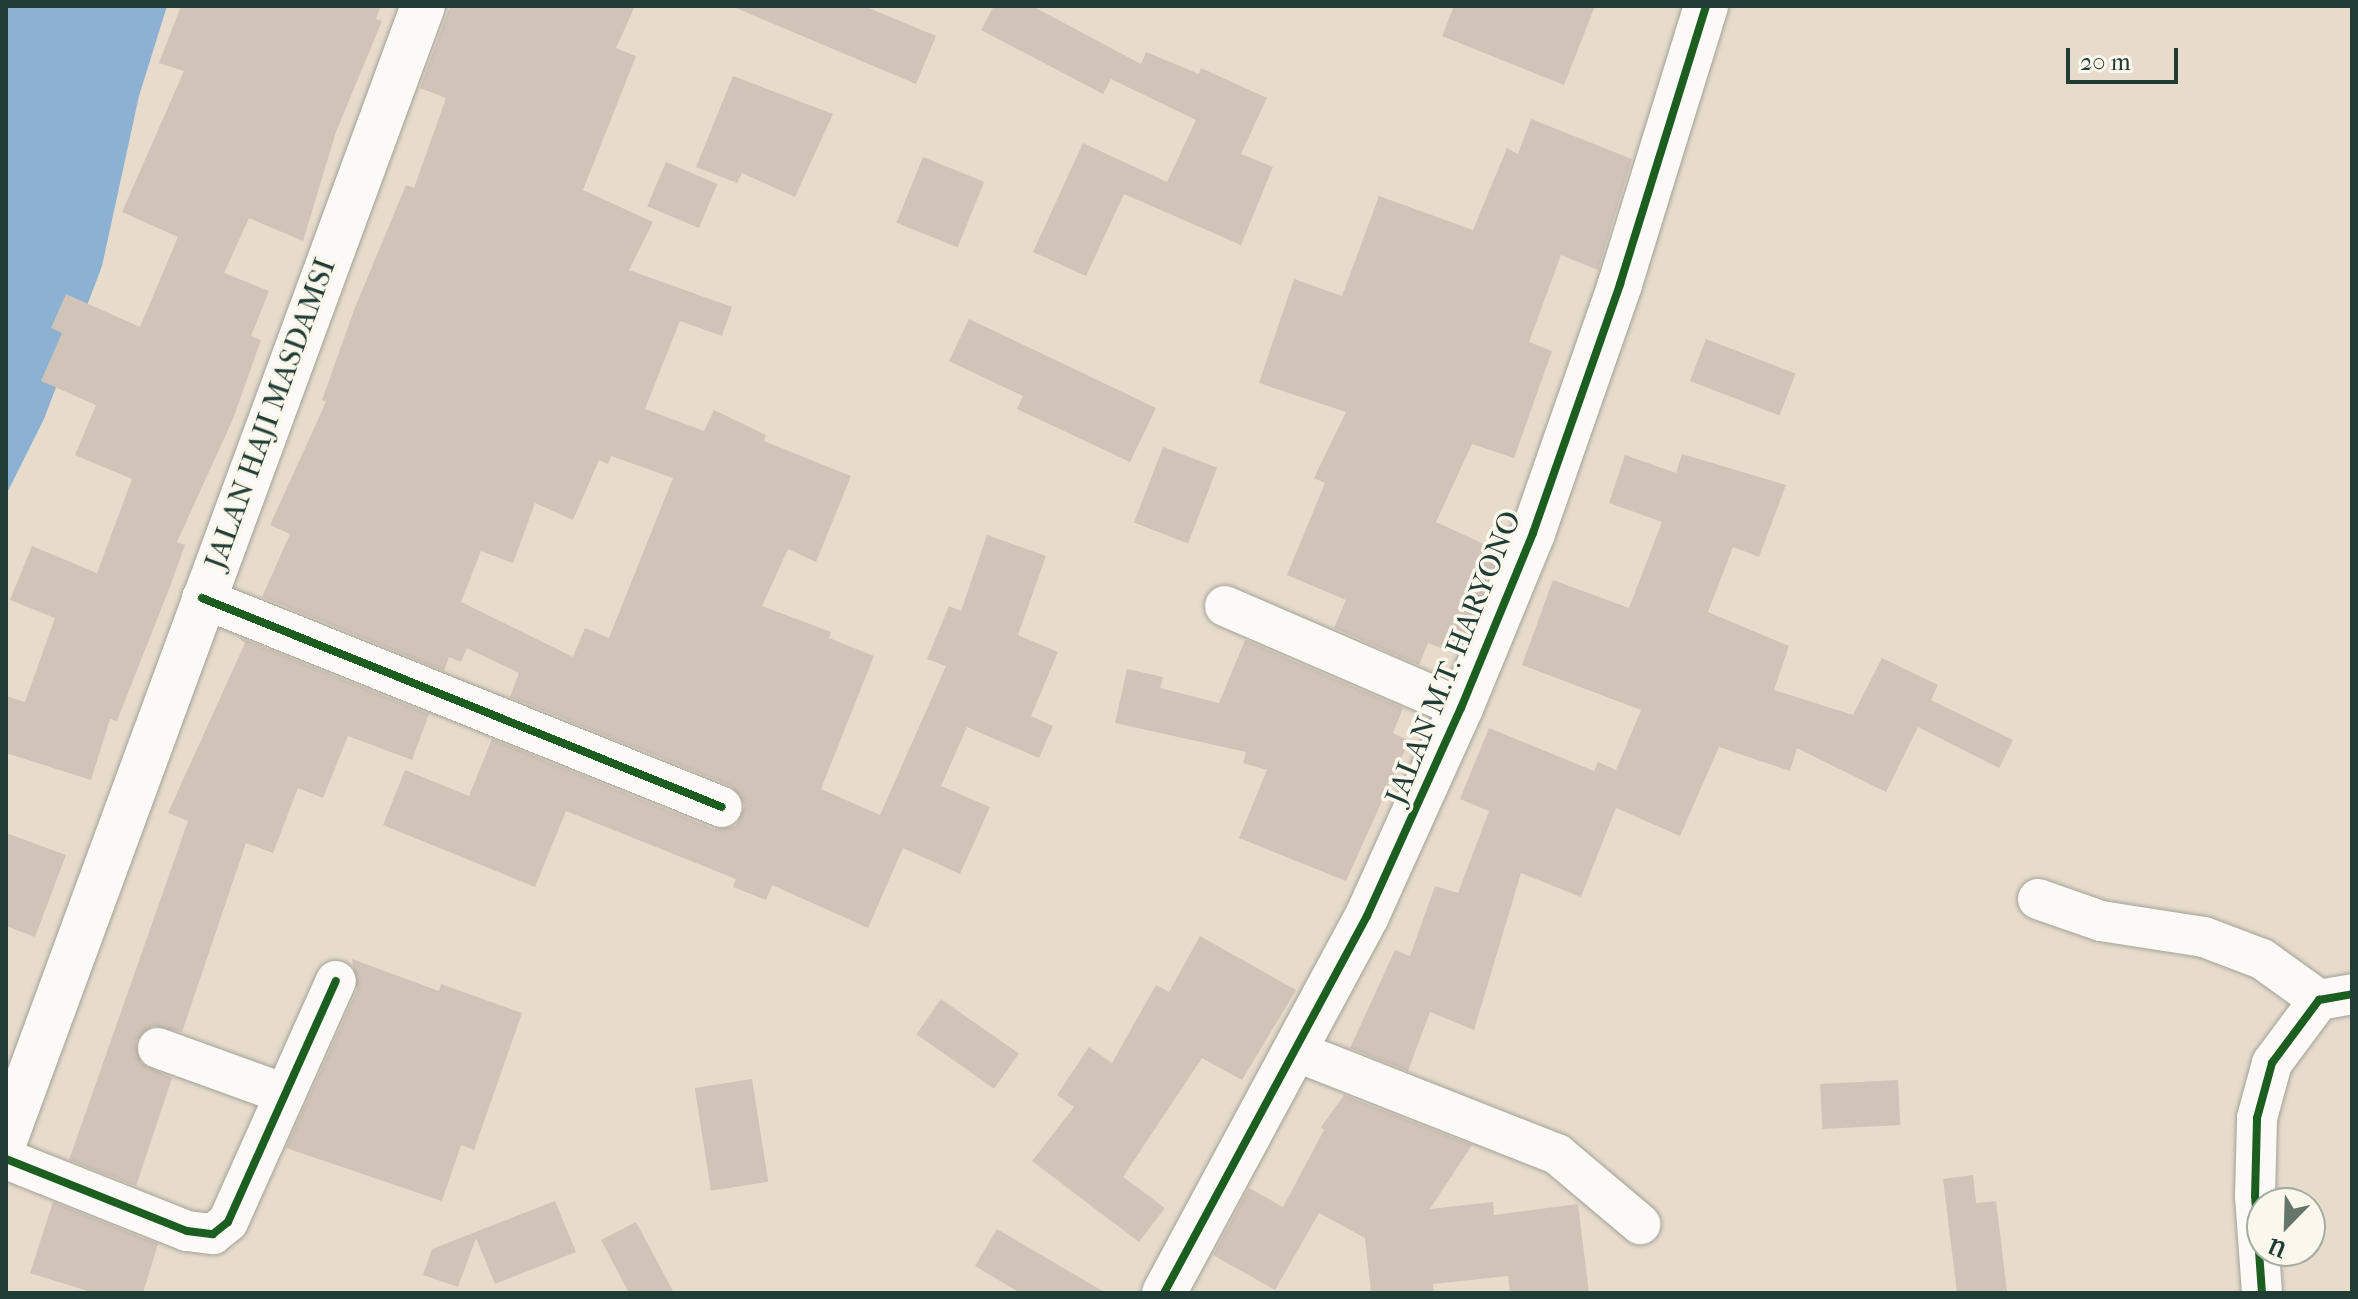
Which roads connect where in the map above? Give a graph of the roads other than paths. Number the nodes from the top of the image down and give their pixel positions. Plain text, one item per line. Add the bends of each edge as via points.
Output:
1 (423, 6) edge
2 (1706, 6) edge
3 (202, 598) junction
4 (1225, 606) dead end
5 (1461, 708) junction
6 (722, 807) dead end
7 (2038, 899) dead end
8 (336, 981) dead end
9 (2336, 997) edge
10 (158, 1048) dead end
11 (1295, 1051) junction
12 (285, 1094) junction
13 (6, 1138) edge
14 (6, 1159) edge
15 (1640, 1224) dead end
16 (1164, 1293) edge
17 (2262, 1293) edge

1 - 3 main road, JALAN HAJI MASDAMSI
2 - 5 main road, JALAN M.T. HARYONO via 1615,298 1533,533
3 - 6 street
3 - 13 main road, JALAN HAJI MASDAMSI
4 - 5 street
5 - 11 main road, JALAN M.T. HARYONO via 1409,831
7 - 9 street via 2101,921 2204,937
8 - 12 street
9 - 17 street via 2272,1063 2257,1118 2255,1196
10 - 12 street
11 - 15 street via 1557,1154
11 - 16 main road, JALAN M.T. HARYONO
12 - 14 street via 228,1222 213,1234 187,1231

